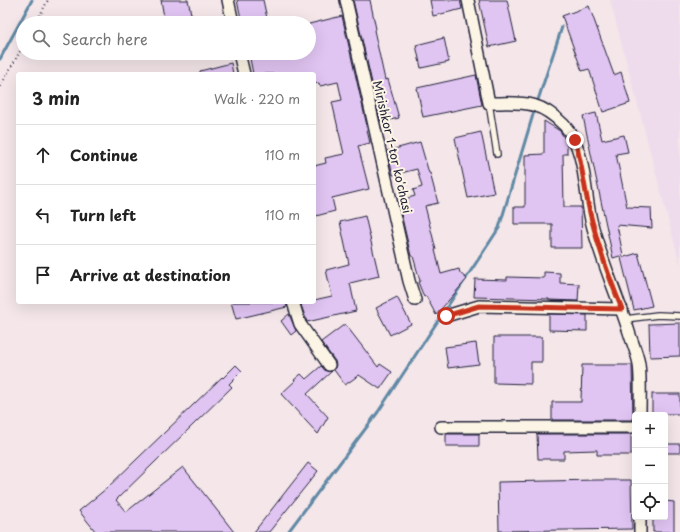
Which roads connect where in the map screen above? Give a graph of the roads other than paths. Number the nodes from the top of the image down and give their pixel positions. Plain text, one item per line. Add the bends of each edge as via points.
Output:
1 (228, 0) edge
2 (346, 0) edge
3 (468, 0) edge
4 (231, 16) edge
5 (241, 60) edge
6 (244, 72) edge
7 (489, 103) junction
8 (497, 154) dead end
9 (415, 300) dead end
10 (294, 304) edge
11 (624, 314) junction
12 (446, 316) dead end
13 (680, 316) edge
14 (329, 365) dead end
15 (640, 412) edge
16 (441, 427) dead end
17 (632, 427) edge
18 (640, 520) edge
19 (640, 532) edge

1 - 4 street
2 - 9 street, Mirishkor 1-tor ko'chasi
3 - 7 street
5 - 6 street
7 - 8 lane
7 - 11 street via 536,105 550,113 575,140 591,220 608,275
10 - 14 street via 300,324
11 - 12 street via 479,306
11 - 13 lane
11 - 15 street via 638,363
16 - 17 street
18 - 19 street

